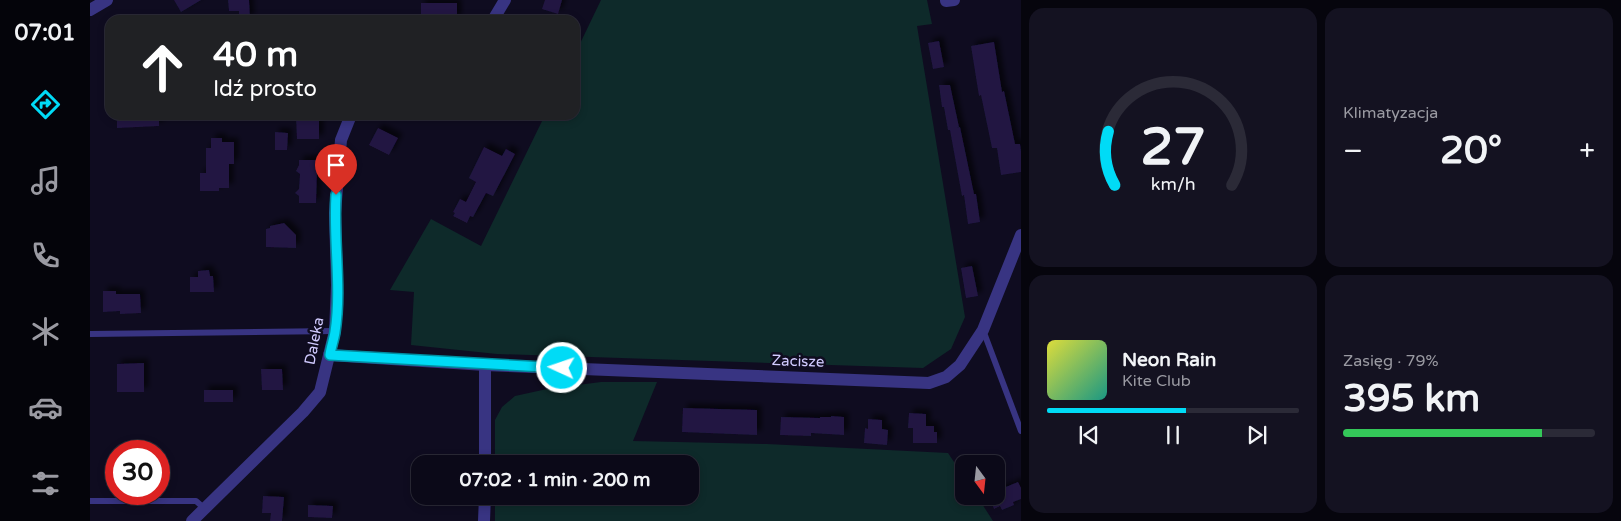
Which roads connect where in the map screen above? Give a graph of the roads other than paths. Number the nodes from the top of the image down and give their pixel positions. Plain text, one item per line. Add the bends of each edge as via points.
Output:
1 (106, 0) edge
2 (505, 0) edge
3 (946, 0) edge
4 (954, 0) edge
5 (90, 10) edge
6 (496, 15) edge
7 (349, 120) edge
8 (1021, 235) edge
9 (983, 330) junction
10 (335, 331) junction
11 (90, 334) edge
12 (330, 355) junction
13 (485, 364) junction
14 (1021, 431) edge
15 (485, 455) edge
16 (90, 501) edge
17 (484, 505) edge
18 (204, 508) junction
19 (192, 521) edge
20 (484, 521) edge

1 - 5 street
2 - 6 street
3 - 4 street
7 - 10 street, Daleka via 341,140 335,213
8 - 9 street, Zacisze
9 - 13 street, Zacisze via 960,365 946,378 929,383
9 - 14 lane
10 - 11 lane
10 - 12 street, Daleka
12 - 13 street, Zacisze
12 - 18 street, Daleka via 320,392
13 - 15 street
16 - 18 lane via 196,501
17 - 20 street
18 - 19 street, Daleka

